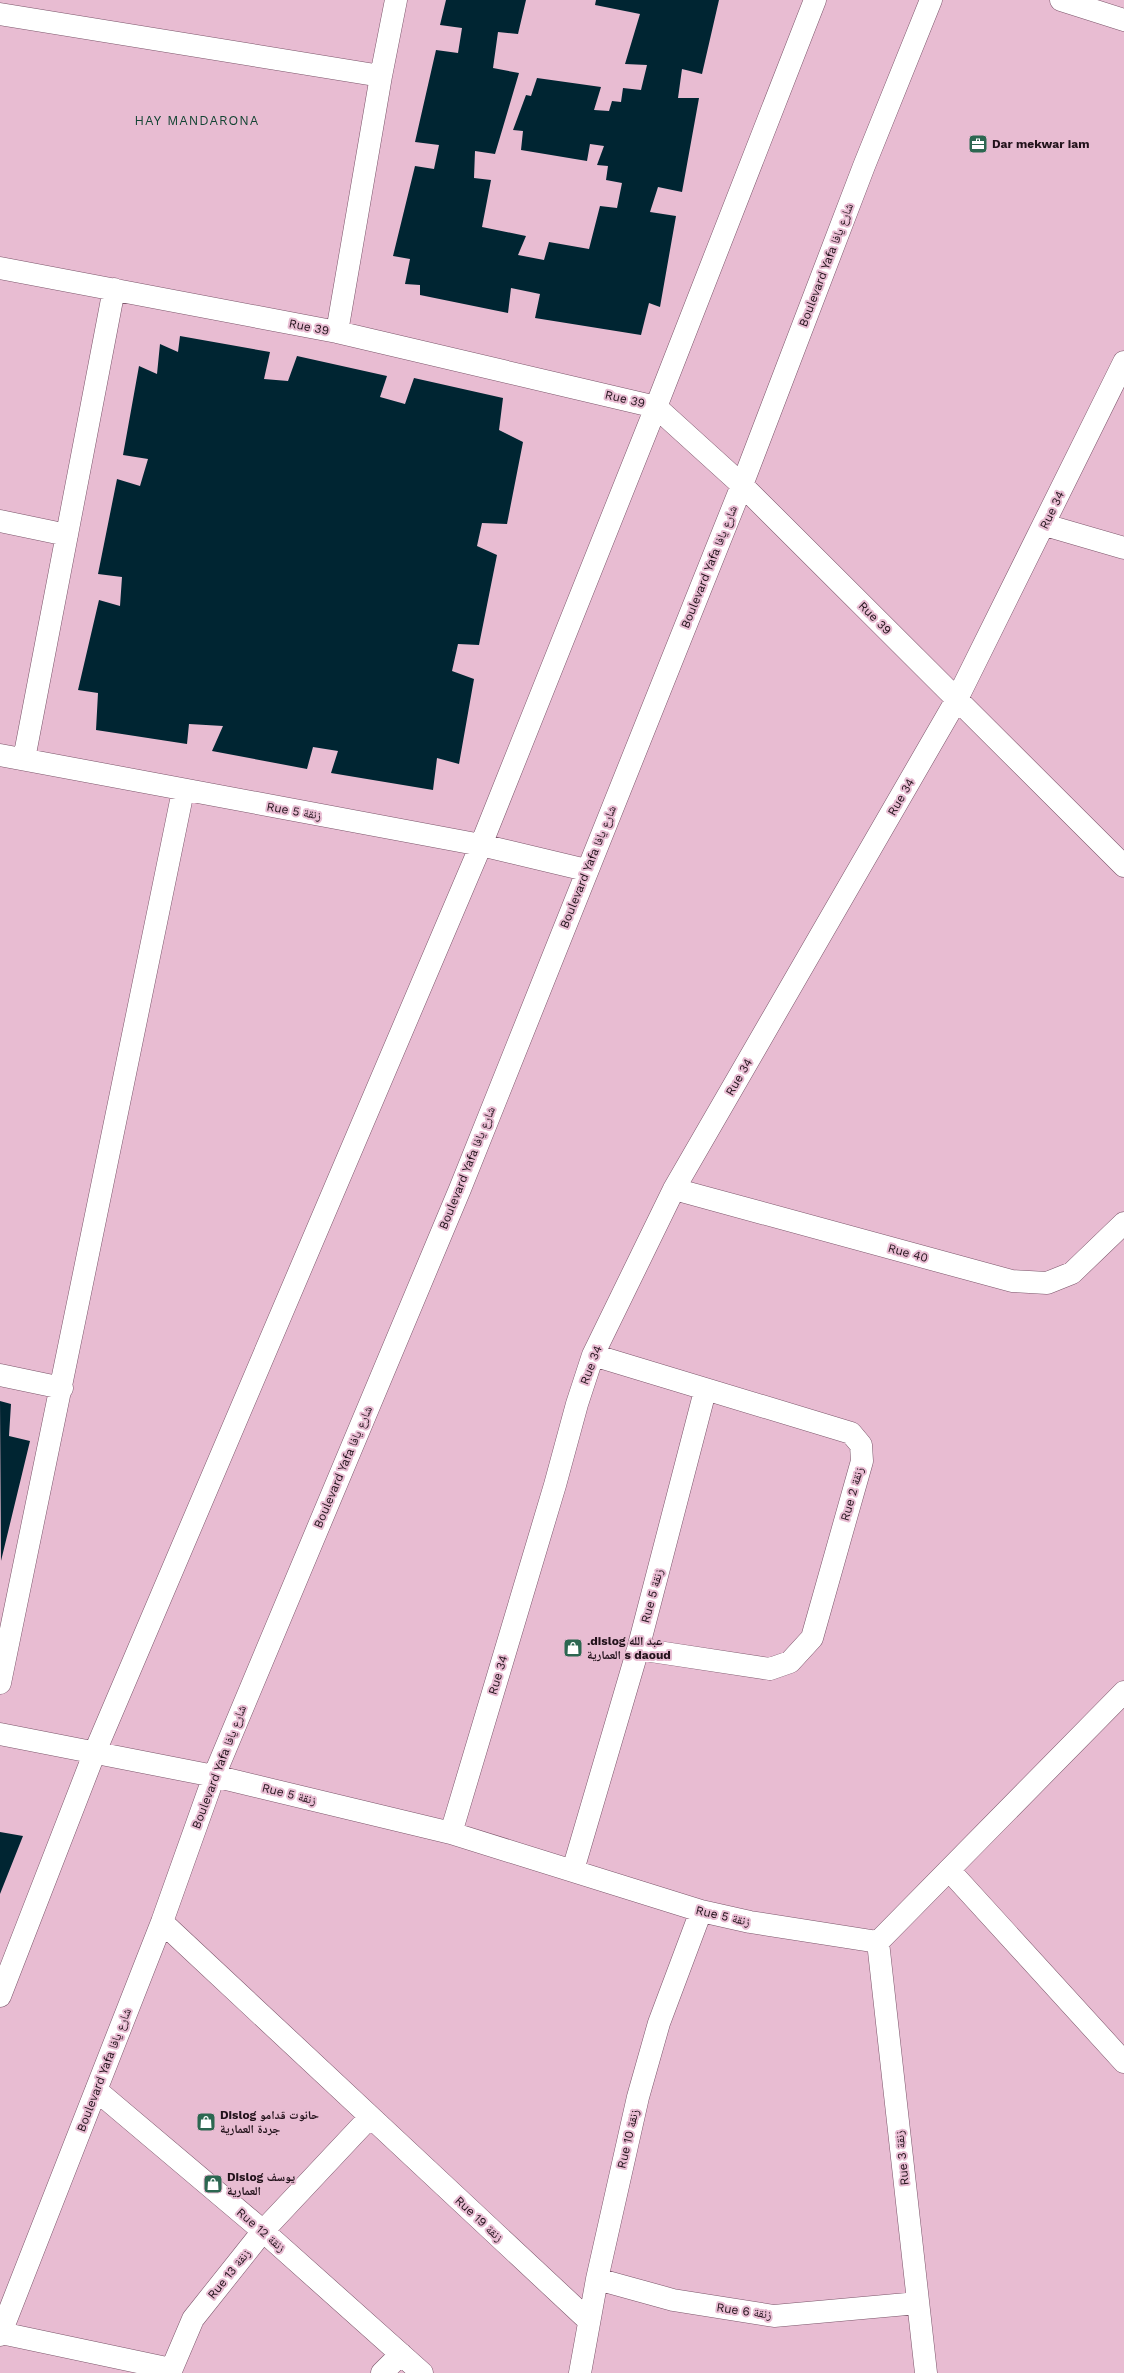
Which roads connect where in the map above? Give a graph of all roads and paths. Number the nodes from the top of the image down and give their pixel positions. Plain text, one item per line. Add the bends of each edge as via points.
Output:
1 (396, 0) edge
2 (815, 0) edge
3 (931, 0) edge
4 (1061, 0) edge
5 (0, 14) edge
6 (1124, 20) edge
7 (381, 76) junction
8 (0, 268) edge
9 (114, 289) junction
10 (337, 332) junction
11 (1124, 362) edge
12 (656, 407) junction
13 (742, 485) junction
14 (0, 520) edge
15 (1045, 525) junction
16 (67, 535) junction
17 (1124, 548) edge
18 (957, 699) junction
19 (0, 755) edge
20 (24, 759) junction
21 (183, 791) junction
22 (481, 845) junction
23 (1124, 866) edge
24 (586, 870) junction
25 (674, 1189) junction
26 (1124, 1223) edge
27 (593, 1355) junction
28 (0, 1375) edge
29 (62, 1388) junction
30 (705, 1390) junction
31 (638, 1648) junction
32 (0, 1683) edge
33 (1124, 1692) edge
34 (0, 1734) edge
35 (94, 1754) junction
36 (214, 1776) junction
37 (451, 1833) junction
38 (573, 1870) junction
39 (949, 1870) junction
40 (701, 1911) junction
41 (162, 1922) junction
42 (878, 1942) junction
43 (0, 1996) edge
44 (1124, 2062) edge
45 (96, 2090) junction
46 (370, 2117) junction
47 (263, 2232) junction
48 (597, 2279) junction
49 (918, 2303) junction
50 (588, 2320) junction
51 (0, 2334) edge
52 (401, 2354) junction
53 (171, 2371) edge
54 (382, 2373) edge
55 (422, 2373) edge
56 (580, 2373) edge
57 (926, 2373) edge

1 - 7 street
2 - 12 street
3 - 13 street, Boulevard Yafa شارع يافا via 861,174
4 - 6 street
5 - 7 street
7 - 10 street
8 - 9 street, Rue 39
9 - 10 street, Rue 39
9 - 16 street
10 - 12 street, Rue 39
11 - 15 street, Rue 34
12 - 13 street, Rue 39
12 - 22 street
13 - 18 street, Rue 39
13 - 24 street, Boulevard Yafa شارع يافا
14 - 16 street
15 - 17 street
15 - 18 street, Rue 34
16 - 20 street
18 - 23 street, Rue 39
18 - 25 street, Rue 34
19 - 20 street, Rue 5 زنقة
20 - 21 street, Rue 5 زنقة
21 - 22 street, Rue 5 زنقة
21 - 29 street
22 - 24 street, Rue 5 زنقة
22 - 35 street
24 - 36 street, Boulevard Yafa شارع يافا via 460,1188
25 - 26 street, Rue 40 via 1012,1281 1047,1283 1072,1273
25 - 27 street, Rue 34
27 - 30 street, Rue 2 زنقة
27 - 37 street, Rue 34
28 - 29 street
29 - 32 street
30 - 31 street, Rue 5 زنقة
30 - 31 street, Rue 2 زنقة via 851,1433 861,1445 862,1460 812,1638 790,1662 770,1668
31 - 38 street, Rue 5 زنقة
33 - 39 street
34 - 35 street, Rue 5 زنقة
35 - 36 street, Rue 5 زنقة
35 - 43 street
36 - 37 street, Rue 5 زنقة
36 - 41 street, Boulevard Yafa شارع يافا
37 - 38 street, Rue 5 زنقة
38 - 40 street, Rue 5 زنقة
39 - 42 street
39 - 44 street
40 - 42 street, Rue 5 زنقة via 750,1922
40 - 48 street, Rue 10 زنقة via 659,2023 638,2097
41 - 45 street, Boulevard Yafa شارع يافا
41 - 46 street, Rue 19 زنقة
42 - 49 street, Rue 3 زنقة
45 - 47 street, Rue 12 زنقة
45 - 51 street, Boulevard Yafa شارع يافا
46 - 47 street, Rue 13 زنقة
46 - 50 street, Rue 19 زنقة
47 - 52 street, Rue 12 زنقة
47 - 53 street, Rue 13 زنقة via 193,2318
48 - 49 street, Rue 6 زنقة via 673,2300 774,2316
48 - 50 street, Rue 10 زنقة
49 - 57 street, Rue 3 زنقة
50 - 56 street, Rue 10 زنقة
51 - 53 street
52 - 54 street
52 - 55 street, Rue 12 زنقة

